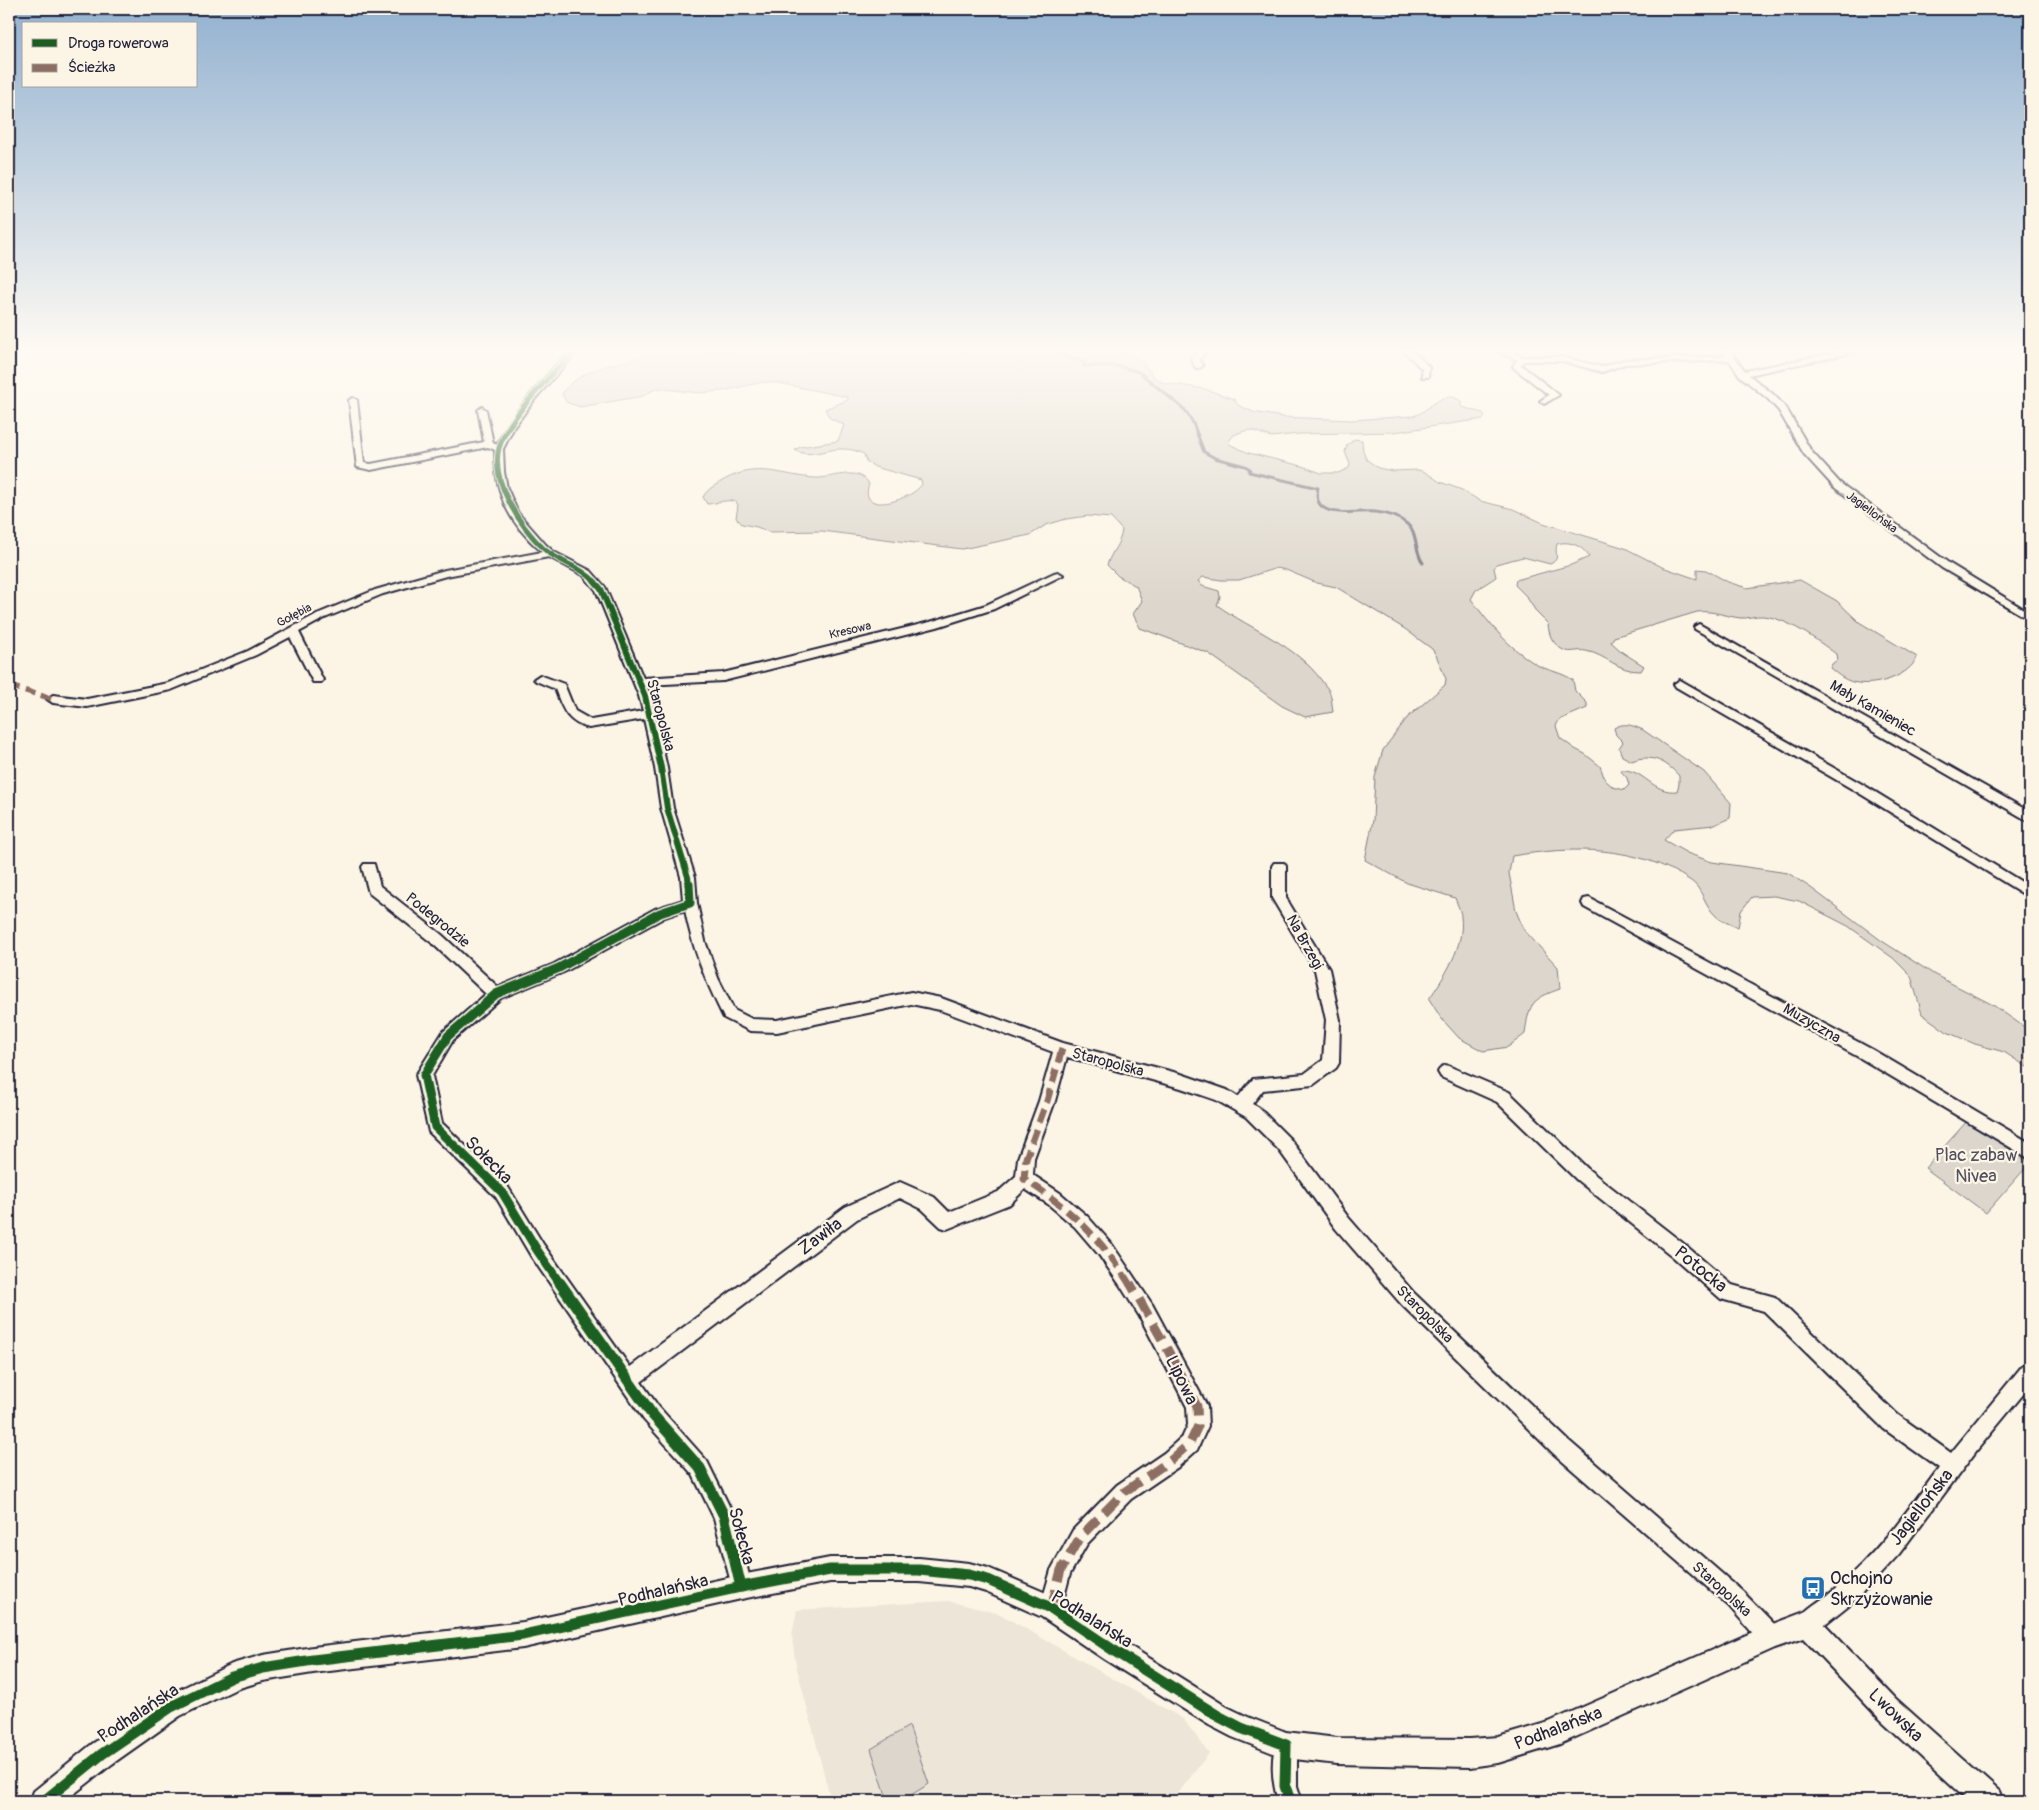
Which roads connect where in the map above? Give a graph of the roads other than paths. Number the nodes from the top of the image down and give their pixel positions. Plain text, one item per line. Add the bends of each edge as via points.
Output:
1 (357, 435) edge
2 (487, 435) edge
3 (506, 435) edge
4 (1798, 435) edge
5 (489, 444) junction
6 (499, 449) junction
7 (555, 556) junction
8 (1058, 575) dead end
9 (2030, 617) edge
10 (1699, 627) dead end
11 (292, 630) junction
12 (540, 679) dead end
13 (317, 680) dead end
14 (639, 682) junction
15 (1680, 684) dead end
16 (53, 699) dead end
17 (649, 714) junction
18 (2030, 818) edge
19 (1279, 866) dead end
20 (369, 867) dead end
21 (2030, 893) edge
22 (690, 903) junction
23 (1589, 903) dead end
24 (496, 994) junction
25 (1062, 1049) junction
26 (1446, 1072) dead end
27 (1240, 1106) junction
28 (2030, 1152) edge
29 (1024, 1179) junction
30 (2030, 1372) edge
31 (629, 1379) junction
32 (1953, 1466) junction
33 (740, 1587) junction
34 (1051, 1608) junction
35 (1807, 1624) junction
36 (1771, 1637) junction
37 (1286, 1745) junction
38 (44, 1801) edge
39 (1290, 1801) edge
40 (1989, 1801) edge

1 - 5 street via 360,465 371,467
2 - 5 street
3 - 6 street
4 - 9 street, Jagiellońska via 1807,452 1837,485 1946,566
5 - 6 street
6 - 7 street, Staropolska via 502,488 514,514 525,530
7 - 11 street, Gołębia via 445,573 386,590
7 - 14 street, Staropolska via 587,573 601,589
8 - 14 street, Kresowa via 990,607 933,625 724,678
10 - 18 street, Mały Kamieniec
11 - 13 street
11 - 16 street, Gołębia via 252,653 171,686 87,703
12 - 17 street via 560,687 570,713 589,724
14 - 17 street, Staropolska
15 - 21 street via 1863,790
17 - 22 street, Staropolska via 667,808 688,877
19 - 27 street, Na Brzegi via 1280,898 1322,969 1333,1020 1331,1063 1307,1080 1259,1084
20 - 24 street, Podegrodzie via 374,889 420,923
22 - 24 street, Sołecka via 660,913 559,968
22 - 25 street, Staropolska via 711,978 730,1014 750,1025 777,1026 911,998 941,1004
23 - 28 street, Muzyczna via 1775,1003 1965,1111
24 - 31 street, Sołecka via 448,1036 424,1075 435,1127 502,1192 537,1250
25 - 27 street, Staropolska via 1181,1081 1221,1095
25 - 29 street via 1026,1158
26 - 32 street, Potocka via 1503,1097 1583,1175 1727,1293 1769,1304 1891,1422
27 - 36 street, Staropolska via 1252,1112 1285,1145 1342,1223 1408,1299 1561,1447 1736,1599
29 - 31 street, Zawiła via 1004,1198 947,1221 928,1203 900,1190 851,1212
29 - 34 street, Lipowa via 1081,1220 1116,1265 1137,1295 1197,1406 1198,1426 1190,1443 1124,1492 1080,1537 1061,1570
30 - 32 street, Jagiellońska
31 - 33 street, Sołecka via 651,1413 700,1468 724,1516
32 - 35 street, Jagiellońska via 1870,1572 1826,1612
33 - 34 street, Podhalańska via 830,1570 919,1570 988,1580
33 - 38 street, Podhalańska via 544,1632 313,1660 232,1677 137,1728
34 - 37 street, Podhalańska via 1218,1716
35 - 36 street, Jagiellońska
35 - 40 street, Lwowska via 1887,1708
36 - 37 street, Podhalańska via 1551,1735 1498,1750 1412,1753 1338,1751
37 - 39 street via 1285,1786

